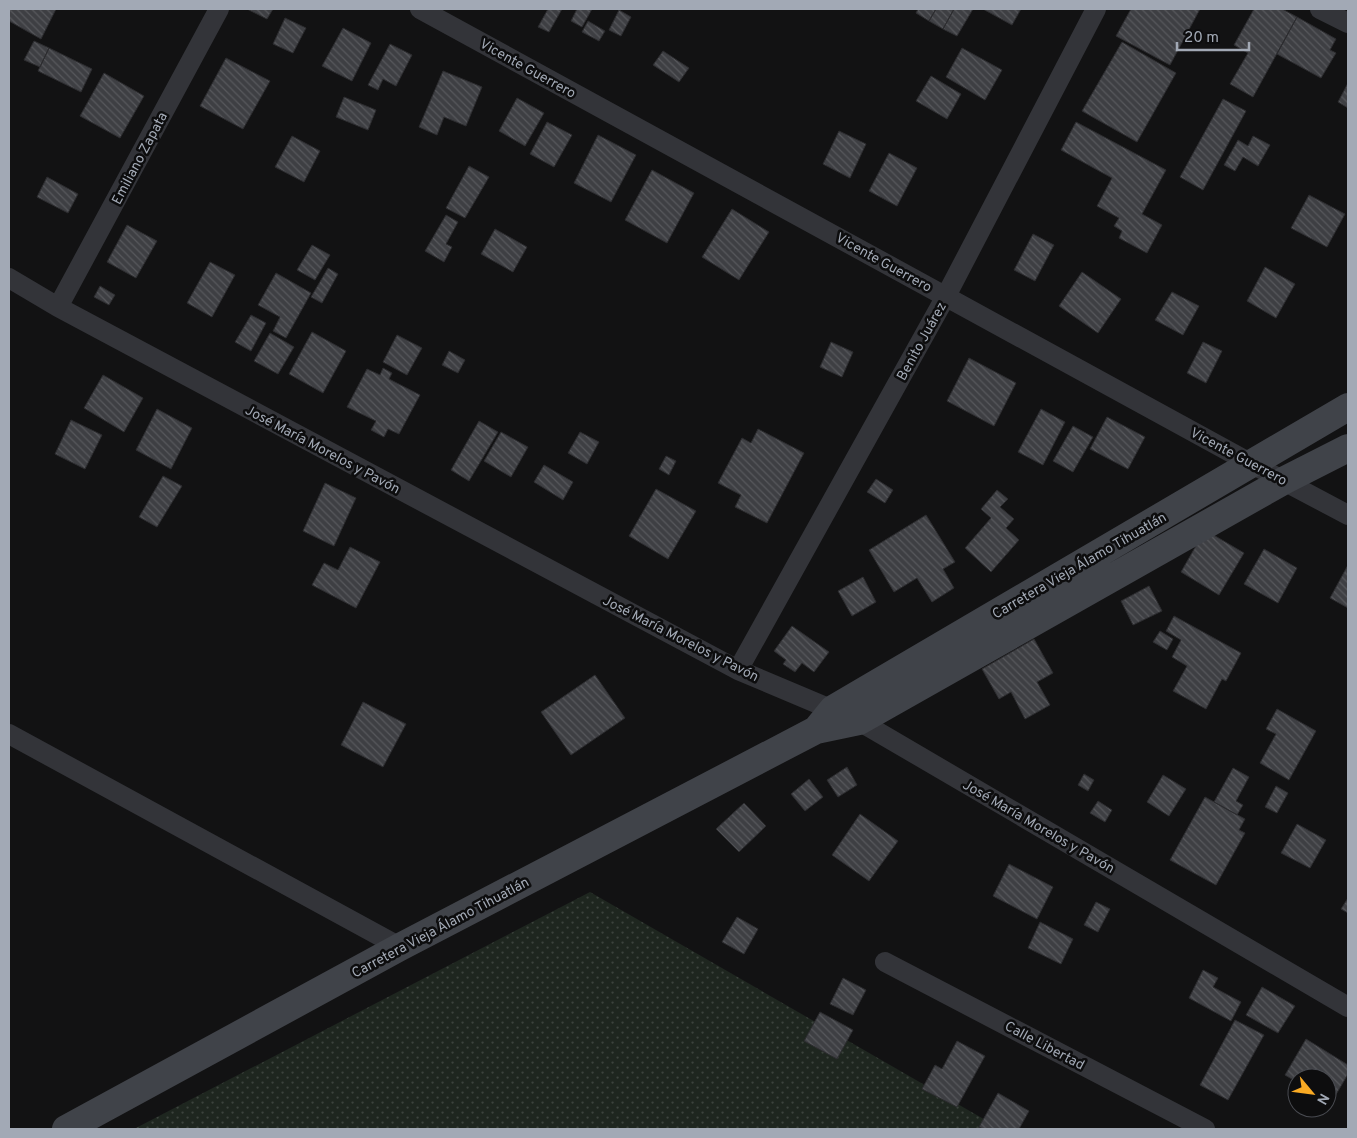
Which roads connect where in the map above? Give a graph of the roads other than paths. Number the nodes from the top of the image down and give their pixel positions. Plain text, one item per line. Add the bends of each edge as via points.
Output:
1 (219, 9) edge
2 (420, 9) edge
3 (1096, 9) edge
4 (1320, 9) edge
5 (1348, 23) edge
6 (9, 278) edge
7 (946, 296) junction
8 (58, 307) junction
9 (1348, 407) edge
10 (1348, 448) edge
11 (1252, 464) junction
12 (1285, 480) junction
13 (1348, 515) edge
14 (738, 670) junction
15 (833, 709) junction
16 (859, 721) junction
17 (816, 730) junction
18 (9, 734) edge
19 (400, 947) junction
20 (885, 962) dead end
21 (1348, 1007) edge
22 (66, 1129) edge
23 (1205, 1129) edge

1 - 8 street, Emiliano Zapata
2 - 7 street, Vicente Guerrero
3 - 7 street, Benito Juárez
4 - 5 street
6 - 8 street, José María Morelos y Pavón
7 - 11 street, Vicente Guerrero
7 - 14 street, Benito Juárez
8 - 14 street, José María Morelos y Pavón
9 - 11 main road, Carretera Vieja Álamo Tihuatlán
10 - 12 main road, Carretera Vieja Álamo Tihuatlán
11 - 12 street, Vicente Guerrero
11 - 15 main road, Carretera Vieja Álamo Tihuatlán
12 - 13 street, Vicente Guerrero
12 - 16 main road, Carretera Vieja Álamo Tihuatlán
14 - 15 street, José María Morelos y Pavón
15 - 16 street, José María Morelos y Pavón
15 - 17 main road, Carretera Vieja Álamo Tihuatlán
16 - 17 main road, Carretera Vieja Álamo Tihuatlán
16 - 21 street, José María Morelos y Pavón
17 - 19 main road, Carretera Vieja Álamo Tihuatlán
18 - 19 street
19 - 22 main road, Carretera Vieja Álamo Tihuatlán
20 - 23 street, Calle Libertad

